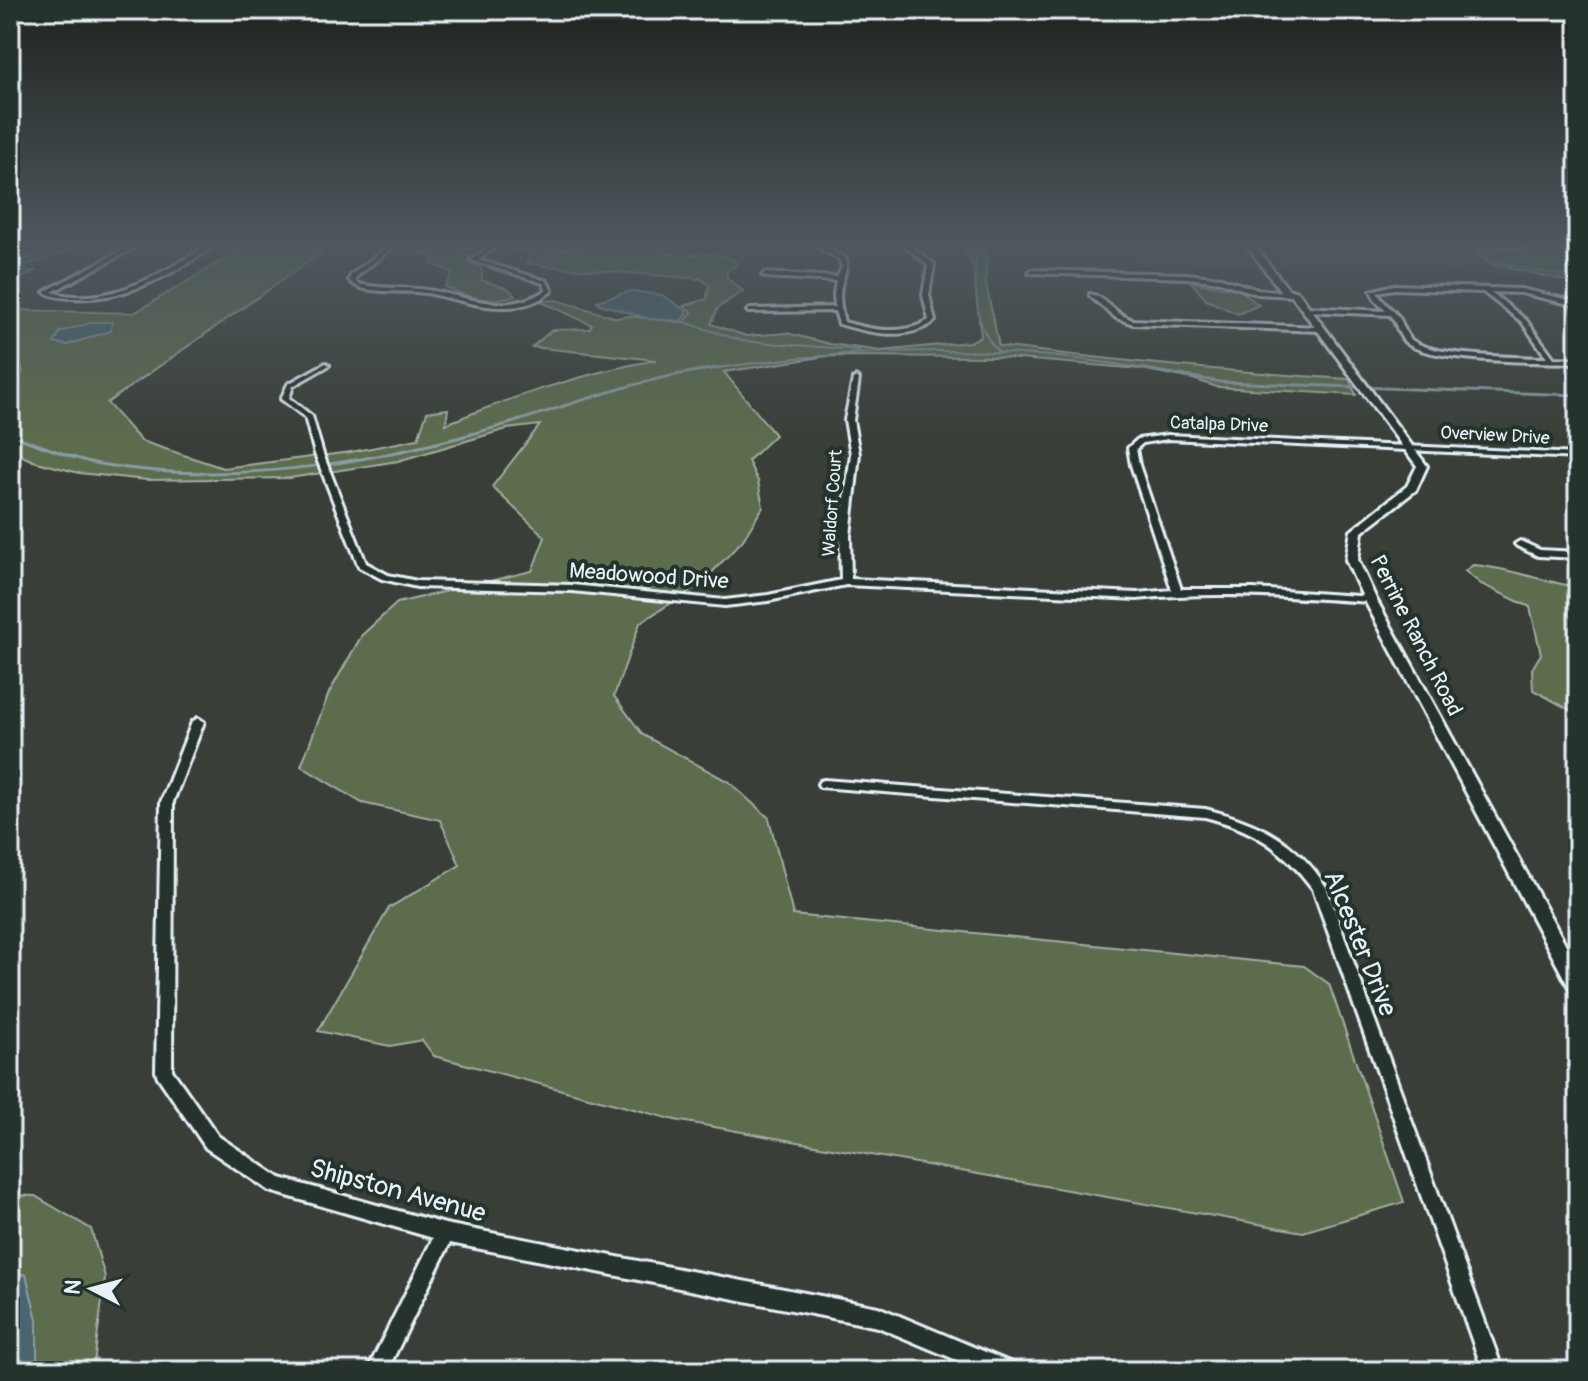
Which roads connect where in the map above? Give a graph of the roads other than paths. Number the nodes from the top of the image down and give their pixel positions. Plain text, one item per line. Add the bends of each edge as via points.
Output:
1 (929, 308) edge
2 (1108, 308) edge
3 (1306, 308) edge
4 (1335, 308) edge
5 (1387, 308) edge
6 (1508, 308) edge
7 (838, 309) joint
8 (750, 311) dead end
9 (1389, 311) junction
10 (1321, 329) junction
11 (1552, 360) junction
12 (1578, 361) edge
13 (326, 365) dead end
14 (856, 379) dead end
15 (1410, 447) junction
16 (1578, 456) edge
17 (1520, 544) dead end
18 (1578, 555) edge
19 (846, 582) junction
20 (1177, 591) junction
21 (1370, 599) junction
22 (198, 722) dead end
23 (824, 784) dead end
24 (1578, 985) edge
25 (445, 1233) junction
26 (377, 1371) edge
27 (1007, 1371) edge
28 (1493, 1371) edge

1 - 7 street via 929,325 910,330 855,328 841,323
2 - 10 street via 1133,322
3 - 10 street, Perrine Ranch Road
4 - 9 street
5 - 9 street
6 - 11 street
7 - 8 street
9 - 11 street via 1405,339 1428,350
10 - 15 street, Perrine Ranch Road
11 - 12 street
13 - 19 street, Meadowood Drive via 290,385 285,399 308,416 362,565 385,577 417,584 572,588 725,603
14 - 19 street, Waldorf Court via 849,420 855,454 845,536
15 - 16 street, Overview Drive
15 - 20 street, Catalpa Drive via 1168,437 1135,444 1135,465
15 - 21 street, Perrine Ranch Road via 1422,466 1412,488 1357,531 1352,560
17 - 18 street via 1538,553
19 - 20 street, Meadowood Drive via 1137,596
20 - 21 street, Meadowood Drive
21 - 24 street, Perrine Ranch Road
22 - 25 street, Shipston Avenue via 167,802 164,1072 212,1142 276,1185
23 - 28 street, Alcester Drive via 1205,813 1237,820 1296,856 1319,887
25 - 26 street
25 - 27 street, Shipston Avenue via 878,1317

